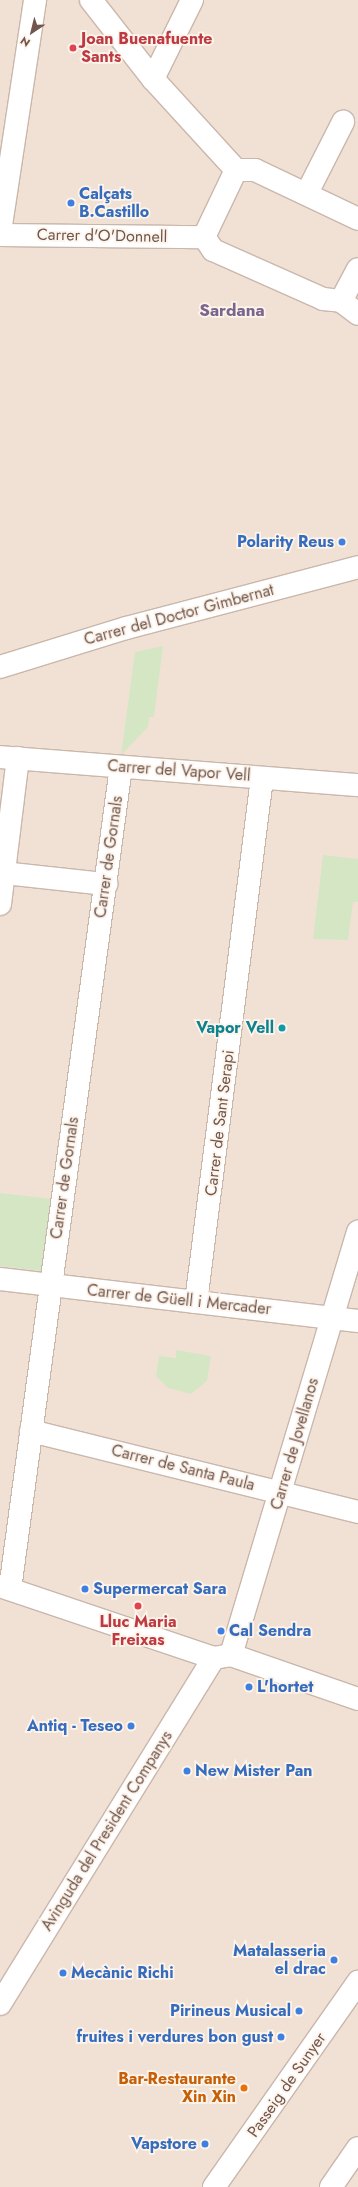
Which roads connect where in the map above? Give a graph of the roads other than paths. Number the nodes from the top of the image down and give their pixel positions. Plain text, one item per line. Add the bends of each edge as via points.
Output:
1 (192, 0) edge
2 (39, 2) edge
3 (90, 2) edge
4 (153, 79) junction
5 (343, 122) dead end
6 (236, 170) junction
7 (307, 193) junction
8 (358, 219) edge
9 (0, 234) edge
10 (204, 237) junction
11 (358, 268) edge
12 (350, 308) edge
13 (358, 567) edge
14 (0, 667) edge
15 (9, 757) edge
16 (121, 767) junction
17 (262, 778) junction
18 (358, 785) edge
19 (4, 873) junction
20 (106, 884) junction
21 (0, 904) edge
22 (358, 1232) edge
23 (0, 1279) edge
24 (51, 1285) junction
25 (196, 1302) junction
26 (332, 1318) junction
27 (358, 1321) edge
28 (31, 1431) junction
29 (281, 1492) junction
30 (358, 1512) edge
31 (5, 1587) edge
32 (223, 1657) junction
33 (358, 1699) edge
34 (358, 1982) edge
35 (0, 2004) edge
36 (358, 2148) edge
37 (214, 2187) edge
38 (331, 2187) edge

1 - 4 street
2 - 9 street
3 - 4 street
4 - 6 street
5 - 7 street
6 - 7 street via 255,170
6 - 10 street
7 - 8 street
9 - 10 street, Carrer d'O'Donnell
10 - 12 street via 213,250 323,299
11 - 12 street
13 - 14 street, Carrer del Doctor Gimbernat via 126,628
15 - 16 street, Carrer del Vapor Vell
15 - 19 street
16 - 17 street, Carrer del Vapor Vell
16 - 20 street, Carrer de Gornals
17 - 18 street, Carrer del Vapor Vell
17 - 25 street, Carrer de Sant Serapi
19 - 20 street
19 - 21 street
20 - 24 street, Carrer de Gornals
22 - 26 street, Carrer de Jovellanos
23 - 24 street, Carrer de Güell i Mercader
24 - 25 street, Carrer de Güell i Mercader
24 - 28 street, Carrer de Gornals
25 - 26 street, Carrer de Güell i Mercader
26 - 27 street, Carrer de Güell i Mercader
26 - 29 street, Carrer de Jovellanos
28 - 29 street, Carrer de Santa Paula
28 - 31 street, Carrer de Gornals
29 - 30 street, Carrer de Santa Paula
29 - 32 street, Carrer de Jovellanos
31 - 32 street
32 - 33 street
32 - 35 street, Avinguda del President Companys
34 - 37 street, Passeig de Sunyer
36 - 38 street

